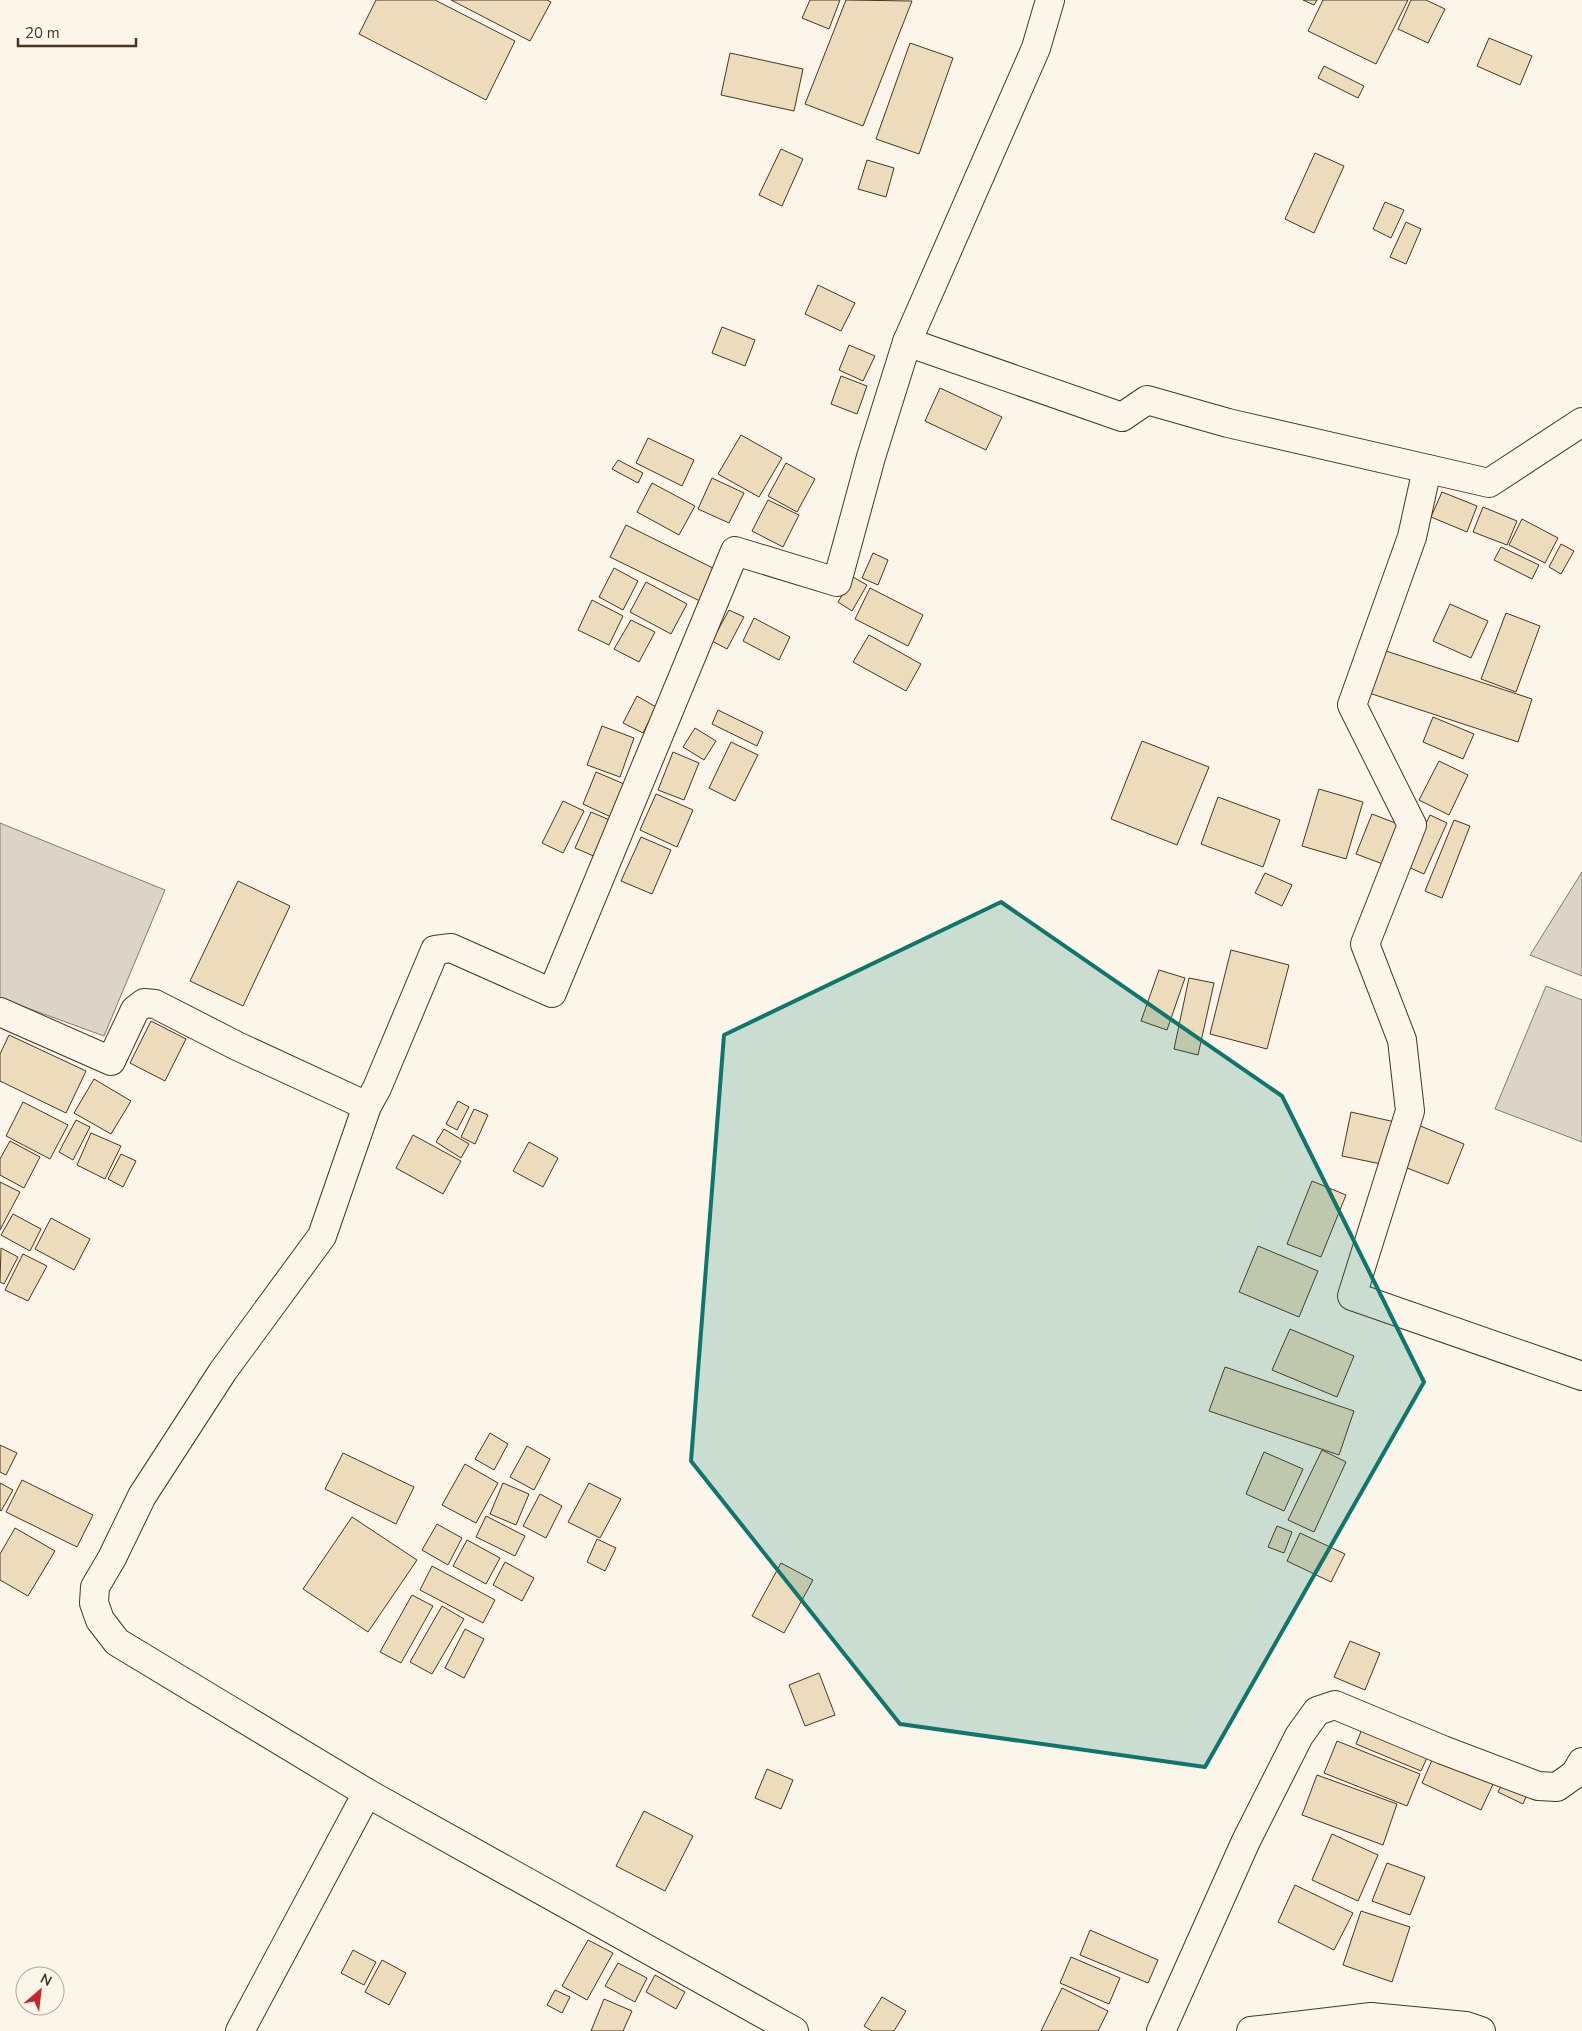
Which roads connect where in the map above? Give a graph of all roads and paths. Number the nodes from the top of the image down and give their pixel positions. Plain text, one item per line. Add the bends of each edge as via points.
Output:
1 (1050, 0) edge
2 (907, 342) junction
3 (1582, 422) edge
4 (1427, 469) junction
5 (0, 1012) edge
6 (367, 1106) junction
7 (1582, 1376) edge
8 (1582, 1762) edge
9 (367, 1793) junction
10 (240, 2031) edge
11 (794, 2031) edge
12 (1160, 2031) edge
13 (1251, 2031) edge
14 (1481, 2031) edge

1 - 2 street via 1036,48
2 - 4 street via 1122,417 1147,400 1228,424
2 - 6 street via 837,582 735,551 552,993 451,948 435,950
3 - 4 street via 1490,482
4 - 7 street via 1412,536 1352,705 1412,825 1365,944 1402,1040 1410,1111 1352,1296
5 - 6 street via 111,1061 135,1010 144,1003 155,1004
6 - 9 street via 322,1236 223,1371 142,1496 94,1588 94,1603 100,1620 117,1642
8 - 12 street via 1575,1774 1557,1787 1538,1786 1336,1705 1317,1711 1299,1736 1246,1842
9 - 10 street
9 - 11 street
13 - 14 street via 1371,2017 1466,2026

